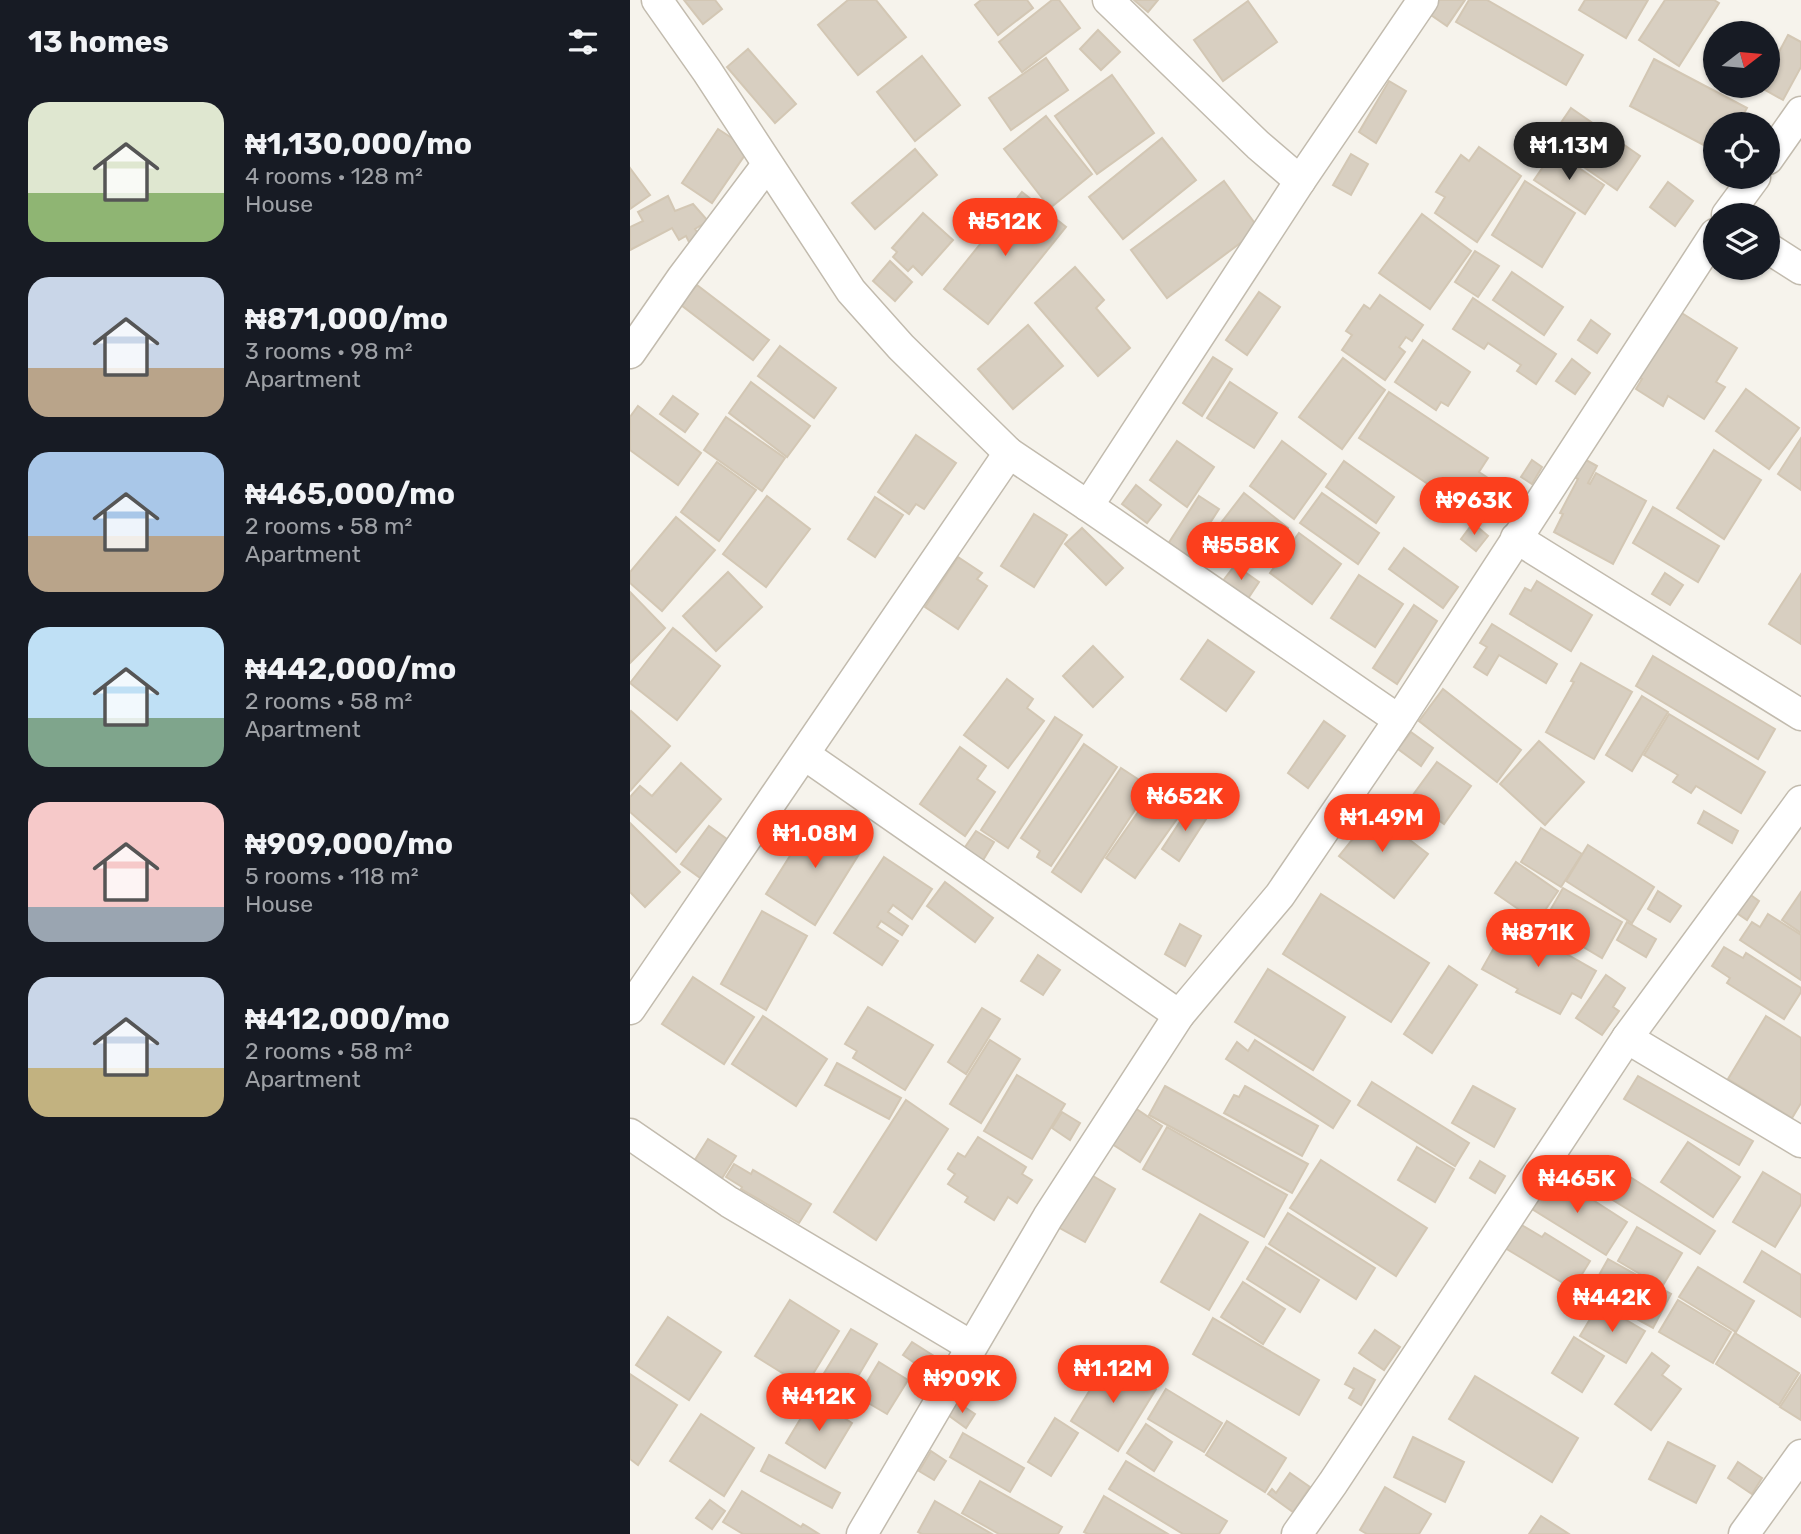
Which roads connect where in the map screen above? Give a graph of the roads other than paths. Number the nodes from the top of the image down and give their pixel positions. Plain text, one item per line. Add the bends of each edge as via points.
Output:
1 (657, 0) edge
2 (1108, 0) edge
3 (1423, 0) edge
4 (1801, 112) edge
5 (1780, 142) edge
6 (767, 164) junction
7 (1300, 181) junction
8 (1703, 252) edge
9 (1780, 256) edge
10 (1801, 269) edge
11 (630, 353) edge
12 (1009, 453) junction
13 (1088, 506) junction
14 (1516, 538) junction
15 (1801, 715) edge
16 (1399, 720) junction
17 (806, 755) junction
18 (1801, 801) edge
19 (630, 1009) edge
20 (1179, 1015) junction
21 (1627, 1038) junction
22 (630, 1134) edge
23 (1801, 1142) edge
24 (971, 1346) junction
25 (1801, 1455) edge
26 (862, 1534) edge
27 (1297, 1534) edge
28 (1744, 1534) edge

1 - 6 street
2 - 7 street
3 - 7 street
4 - 5 street
6 - 11 street
6 - 12 street via 851,291
7 - 13 street
8 - 14 street
9 - 10 street
12 - 13 street
12 - 17 street
13 - 16 street
14 - 15 street
14 - 16 street
16 - 20 street via 1280,895
17 - 19 street
17 - 20 street
18 - 21 street
20 - 24 street
21 - 23 street
21 - 27 street
22 - 24 street via 729,1202
24 - 26 street
25 - 28 street

